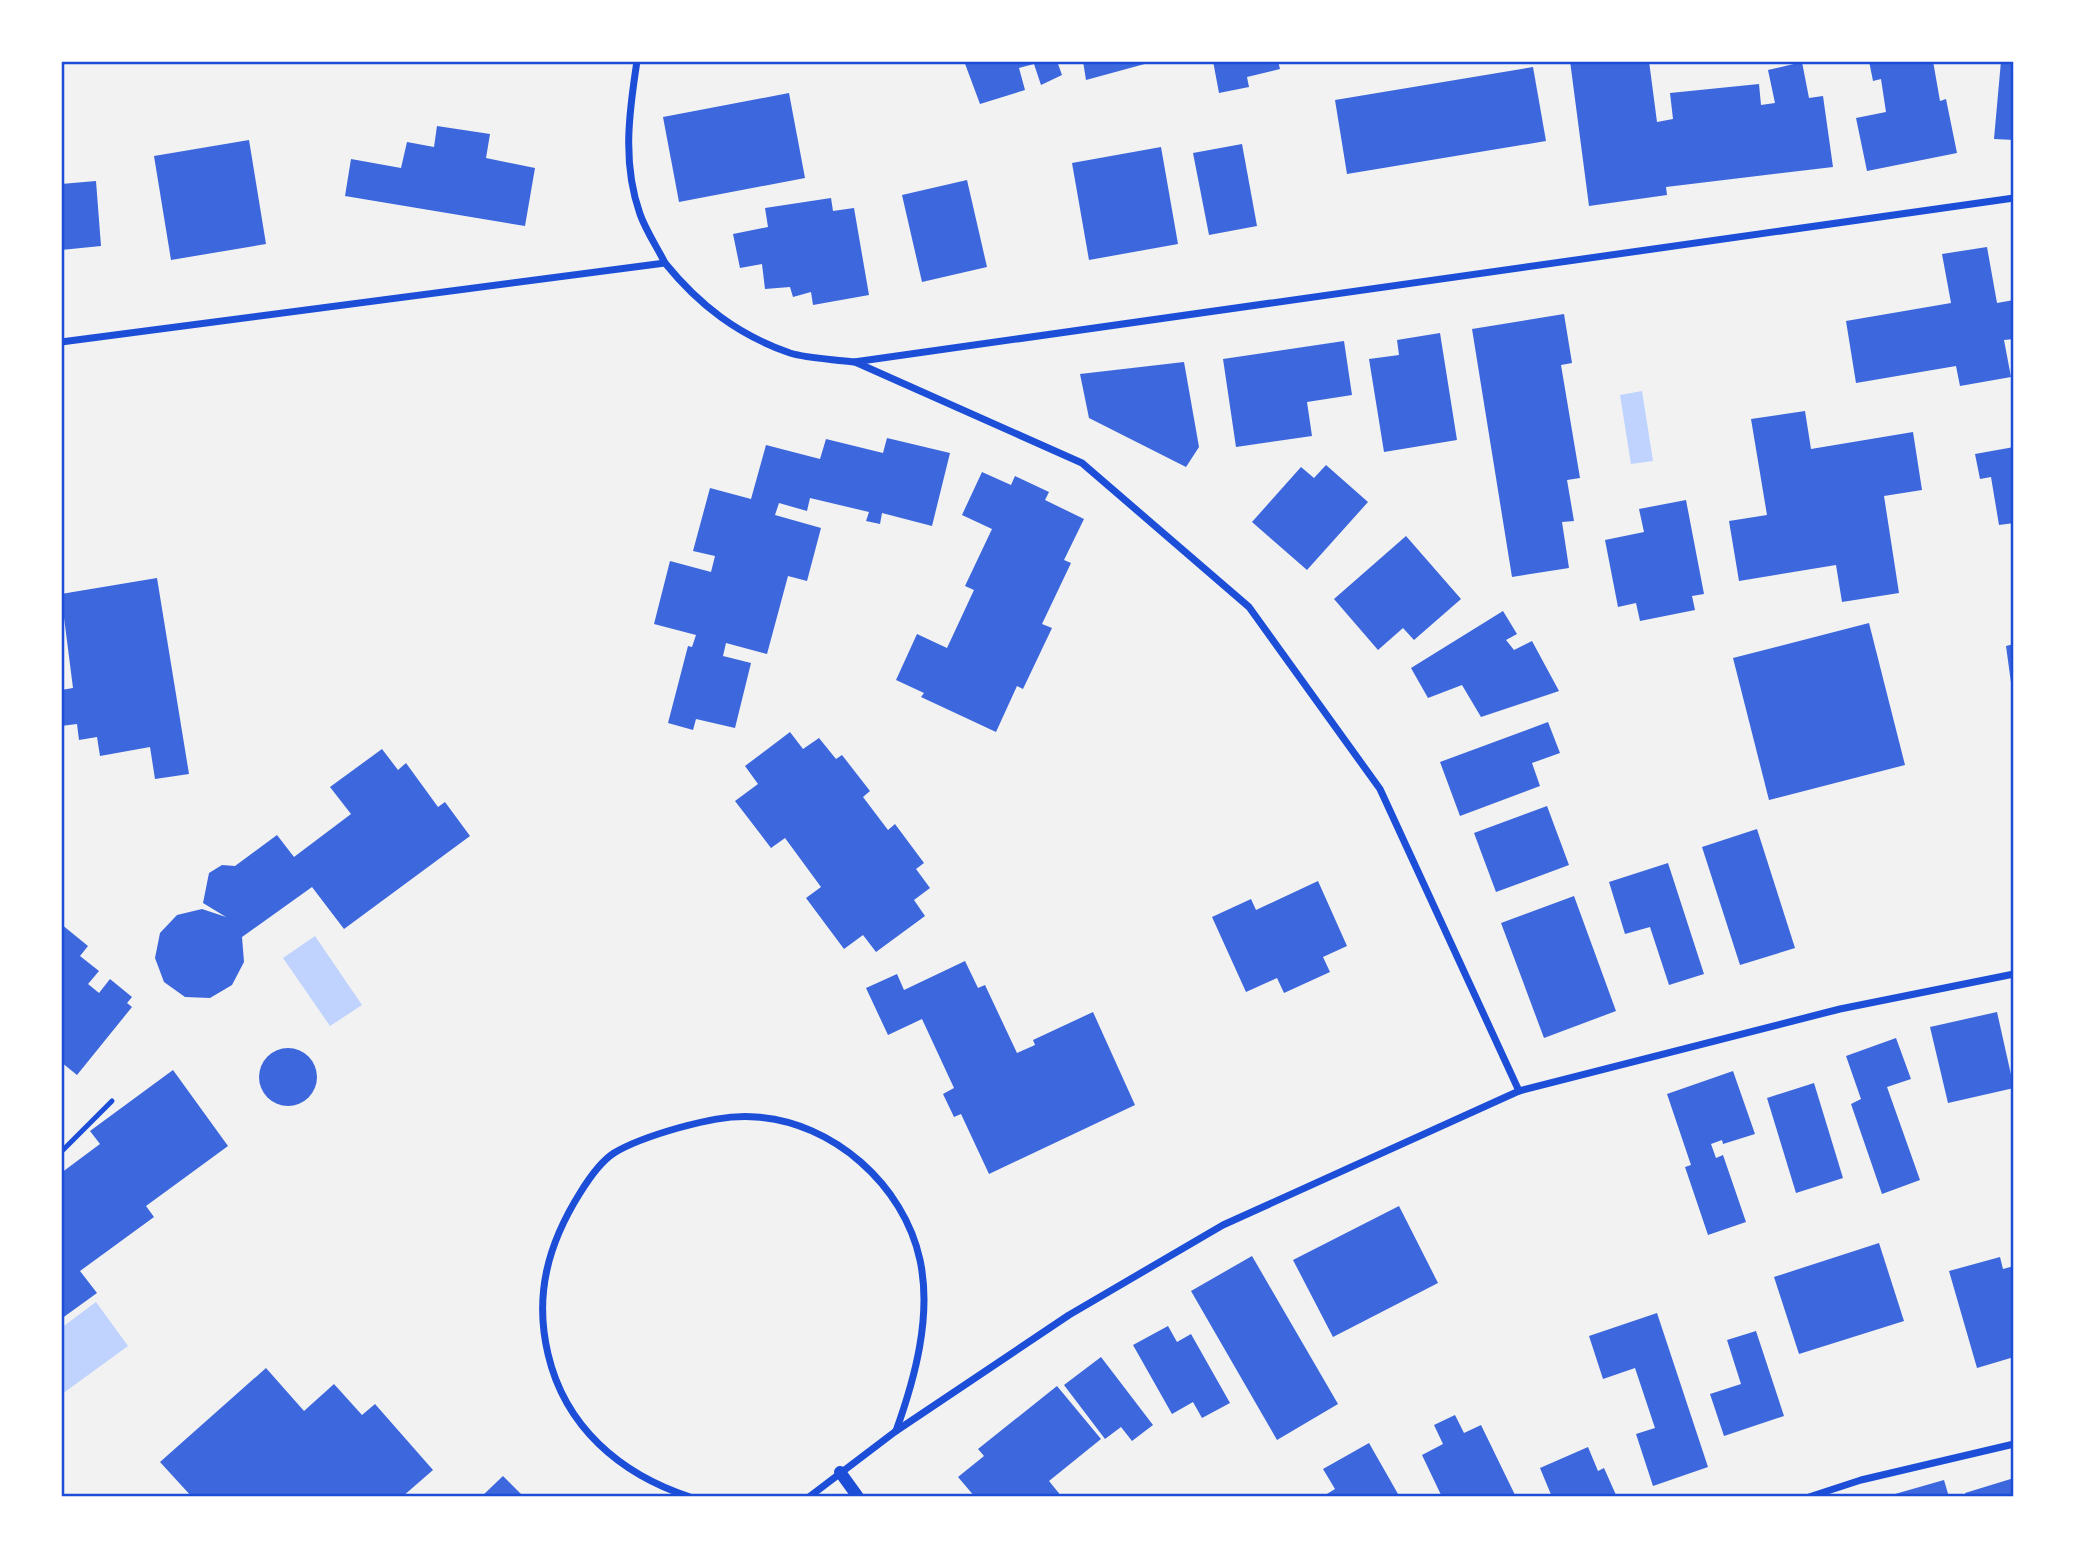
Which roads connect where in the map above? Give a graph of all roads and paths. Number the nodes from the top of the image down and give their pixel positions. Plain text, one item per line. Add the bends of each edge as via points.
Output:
1 (637, 61) edge
2 (2014, 198) edge
3 (665, 263) junction
4 (61, 342) edge
5 (854, 362) junction
6 (2014, 974) edge
7 (1519, 1091) junction
8 (112, 1101) dead end
9 (61, 1152) edge
10 (896, 1431) junction
11 (2014, 1444) edge
12 (840, 1472) junction
13 (690, 1497) edge
14 (809, 1497) edge
15 (858, 1497) edge
16 (1809, 1497) edge

1 - 3 street via 627,124 629,173 640,215
2 - 5 street
3 - 4 street
3 - 5 street via 688,292 734,328 792,354
5 - 7 street via 1082,463 1250,607 1380,789
6 - 7 street via 1840,1009
7 - 10 street via 1223,1225 1069,1314
8 - 9 lane
10 - 12 street
10 - 13 street via 910,1392 923,1320 920,1261 908,1221 889,1191 852,1153 807,1129 758,1117 716,1118 660,1133 613,1154 589,1179 561,1223 547,1260 542,1322 555,1378 585,1429 613,1460 642,1478
11 - 16 street
12 - 14 street
12 - 15 street

